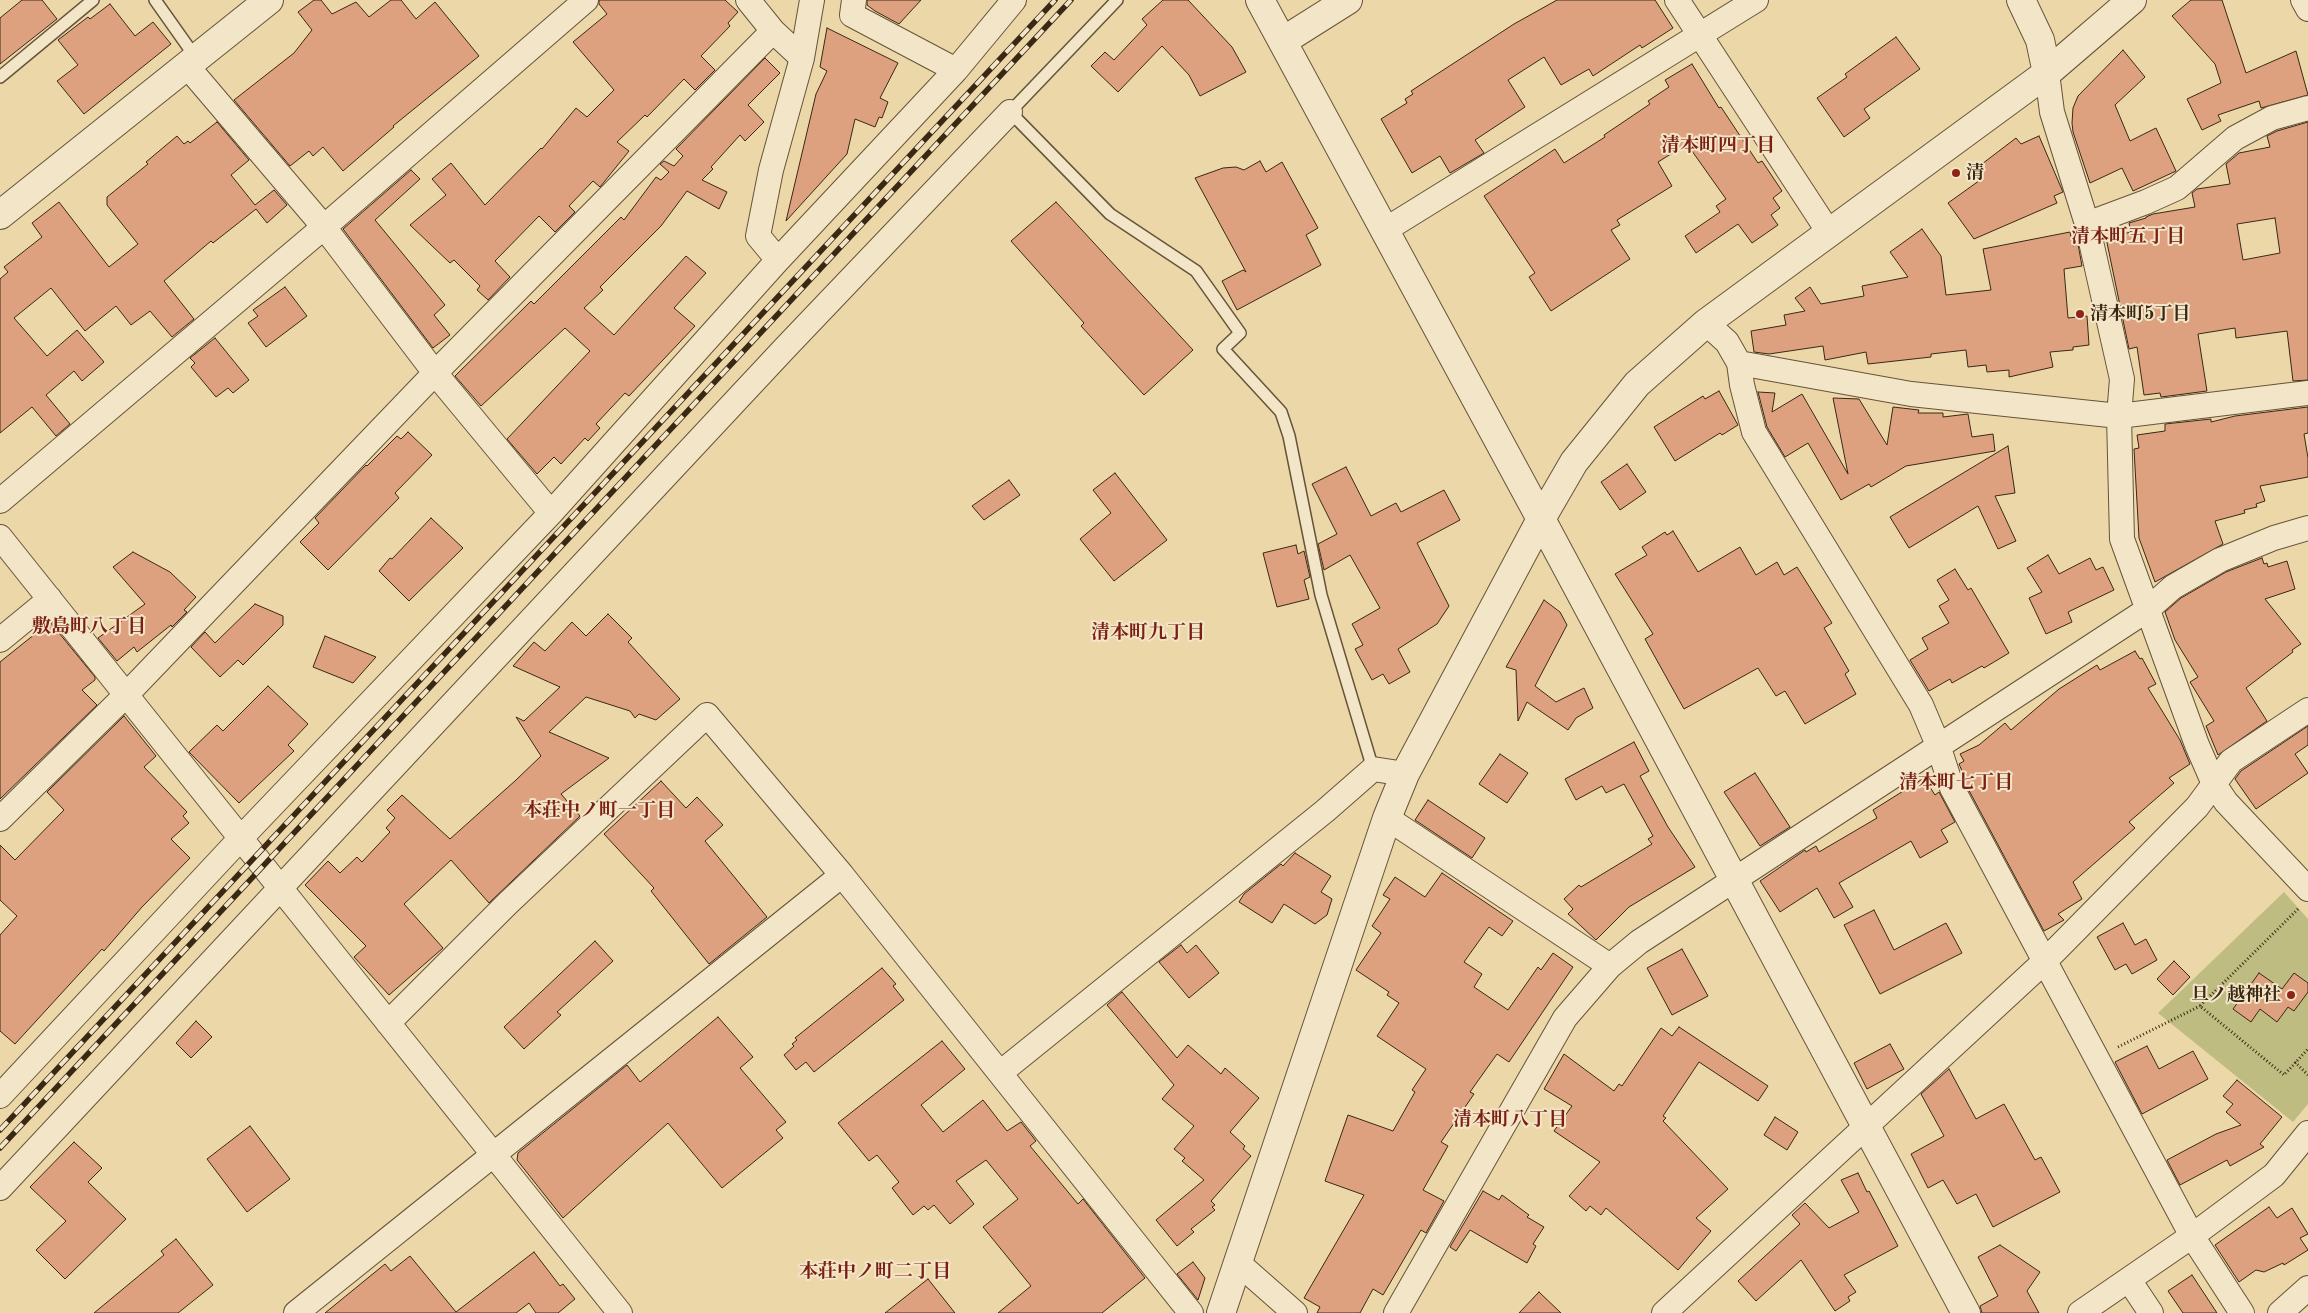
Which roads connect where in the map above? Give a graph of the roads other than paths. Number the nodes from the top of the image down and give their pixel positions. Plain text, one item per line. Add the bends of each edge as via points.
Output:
1 (93, 0) edge
2 (154, 0) edge
3 (586, 0) edge
4 (748, 0) edge
5 (812, 0) edge
6 (854, 0) edge
7 (1014, 0) edge
8 (1117, 0) edge
9 (1260, 0) edge
10 (1348, 0) edge
11 (1677, 0) edge
12 (1756, 0) edge
13 (2021, 0) edge
14 (2132, 0) edge
15 (2303, 0) edge
16 (266, 1) edge
17 (2308, 9) edge
18 (773, 32) junction
19 (1701, 35) junction
20 (1283, 41) junction
21 (802, 58) junction
22 (191, 62) junction
23 (956, 70) junction
24 (2047, 73) junction
25 (0, 77) edge
26 (2308, 108) edge
27 (1010, 112) junction
28 (0, 215) edge
29 (2086, 224) junction
30 (324, 228) junction
31 (1385, 230) junction
32 (1830, 234) junction
33 (778, 260) junction
34 (1706, 323) junction
35 (1739, 362) junction
36 (435, 373) junction
37 (2308, 393) edge
38 (2119, 416) junction
39 (0, 501) edge
40 (551, 513) junction
41 (1542, 518) junction
42 (2308, 528) edge
43 (0, 537) edge
44 (50, 599) junction
45 (2147, 610) junction
46 (0, 640) edge
47 (127, 694) junction
48 (2308, 710) edge
49 (1938, 745) junction
50 (1373, 769) junction
51 (1405, 774) junction
52 (2214, 784) junction
53 (1387, 818) junction
54 (0, 819) edge
55 (240, 839) junction
56 (842, 875) junction
57 (1735, 880) junction
58 (279, 888) junction
59 (2305, 898) edge
60 (2045, 960) junction
61 (1610, 966) junction
62 (388, 1023) junction
63 (1000, 1074) junction
64 (0, 1096) edge
65 (1867, 1126) junction
66 (2308, 1134) edge
67 (493, 1154) junction
68 (0, 1188) edge
69 (2192, 1236) junction
70 (1237, 1262) junction
71 (2129, 1280) junction
72 (2308, 1288) edge
73 (296, 1313) edge
74 (620, 1313) edge
75 (1191, 1313) edge
76 (1220, 1313) edge
77 (1295, 1313) edge
78 (1396, 1313) edge
79 (1664, 1313) edge
80 (1966, 1313) edge
81 (2080, 1313) edge
82 (2151, 1313) edge
83 (2242, 1313) edge
84 (2280, 1313) edge

1 - 25 lane
2 - 22 lane
3 - 30 street
4 - 18 street
5 - 21 street
6 - 23 street via 852,15
7 - 23 street
8 - 27 lane
9 - 20 street
10 - 20 street
11 - 19 street
12 - 19 street
13 - 24 street via 2040,40
14 - 24 street
15 - 17 street
16 - 22 street
18 - 21 street
18 - 36 street
19 - 31 street
19 - 32 street
20 - 31 street
21 - 33 street via 771,170 758,236
22 - 28 street
22 - 30 street
23 - 33 street
24 - 29 street via 2052,112
24 - 32 street
26 - 29 street via 2272,118 2235,138 2177,188
27 - 50 lane via 1110,214 1196,271 1240,333 1223,349 1281,412 1289,436 1321,595
27 - 58 street
29 - 38 street via 2122,379
30 - 36 street
30 - 39 street
31 - 41 street
32 - 34 street
33 - 40 street
34 - 35 street via 1727,342
34 - 41 street via 1637,384 1574,462
35 - 38 street via 1911,394
35 - 49 street via 1754,432 1921,705
36 - 40 street
36 - 47 street
37 - 38 street
38 - 45 street via 2122,539
40 - 55 street
41 - 51 street
41 - 57 street
42 - 45 street via 2220,560 2173,588
43 - 44 street
44 - 46 street
44 - 47 street
45 - 49 street
45 - 52 street
47 - 54 street
47 - 55 street
48 - 52 street via 2231,761
49 - 57 street
49 - 60 street via 1952,788
50 - 51 street
50 - 63 street
51 - 53 street
52 - 59 street
52 - 60 street via 2197,807
53 - 61 street
53 - 70 street
55 - 58 street
55 - 64 street
56 - 62 street via 707,715 507,904
56 - 63 street
56 - 67 street
57 - 61 street via 1639,942
57 - 65 street
58 - 62 street
58 - 68 street
60 - 65 street
60 - 69 street
61 - 78 street via 1565,1018
62 - 67 street
63 - 75 street
65 - 79 street
65 - 80 street
66 - 69 street via 2274,1175
67 - 73 street
67 - 74 street
69 - 71 street
69 - 83 street
70 - 76 street
70 - 77 street
71 - 81 street
71 - 82 street
72 - 84 street

